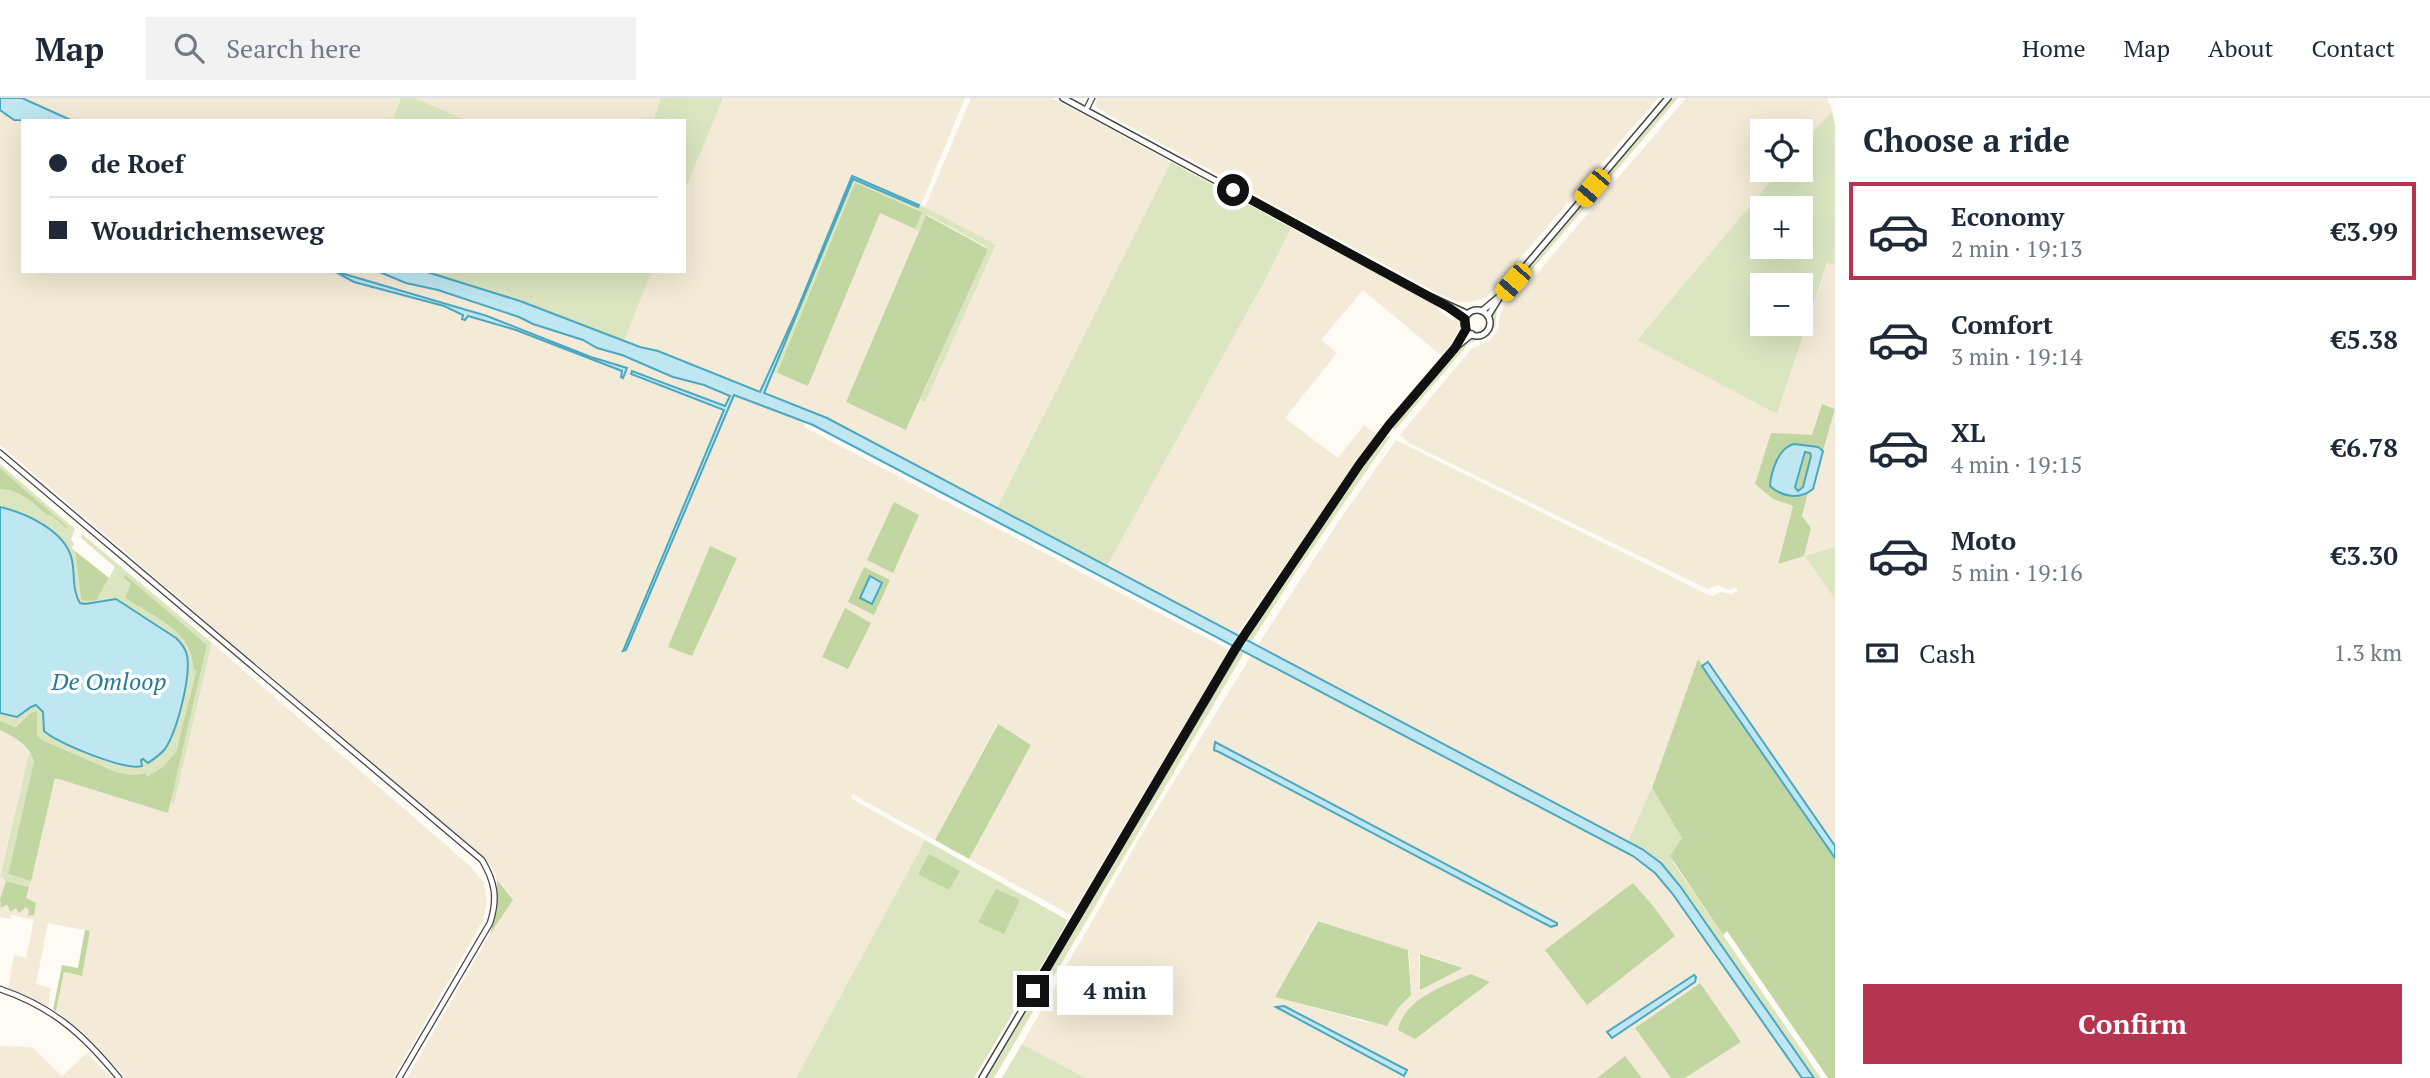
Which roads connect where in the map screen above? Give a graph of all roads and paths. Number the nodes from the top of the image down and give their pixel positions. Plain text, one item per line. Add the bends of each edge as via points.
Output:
1 (1063, 98) edge
2 (1092, 98) edge
3 (1668, 98) edge
4 (1086, 110) junction
5 (1501, 295) junction
6 (1482, 311) junction
7 (1466, 316) junction
8 (1488, 316) junction
9 (1469, 332) junction
10 (0, 453) edge
11 (0, 989) edge
12 (119, 1078) edge
13 (400, 1078) edge
14 (982, 1078) edge

1 - 4 street
2 - 4 street
3 - 5 street
4 - 7 street
5 - 6 street
5 - 8 street
6 - 7 street
6 - 8 street
7 - 9 street
8 - 9 street via 1485,332
9 - 14 street via 1359,465 1235,649
10 - 13 street via 482,860 496,893 491,922
11 - 12 street via 51,1012 83,1037

